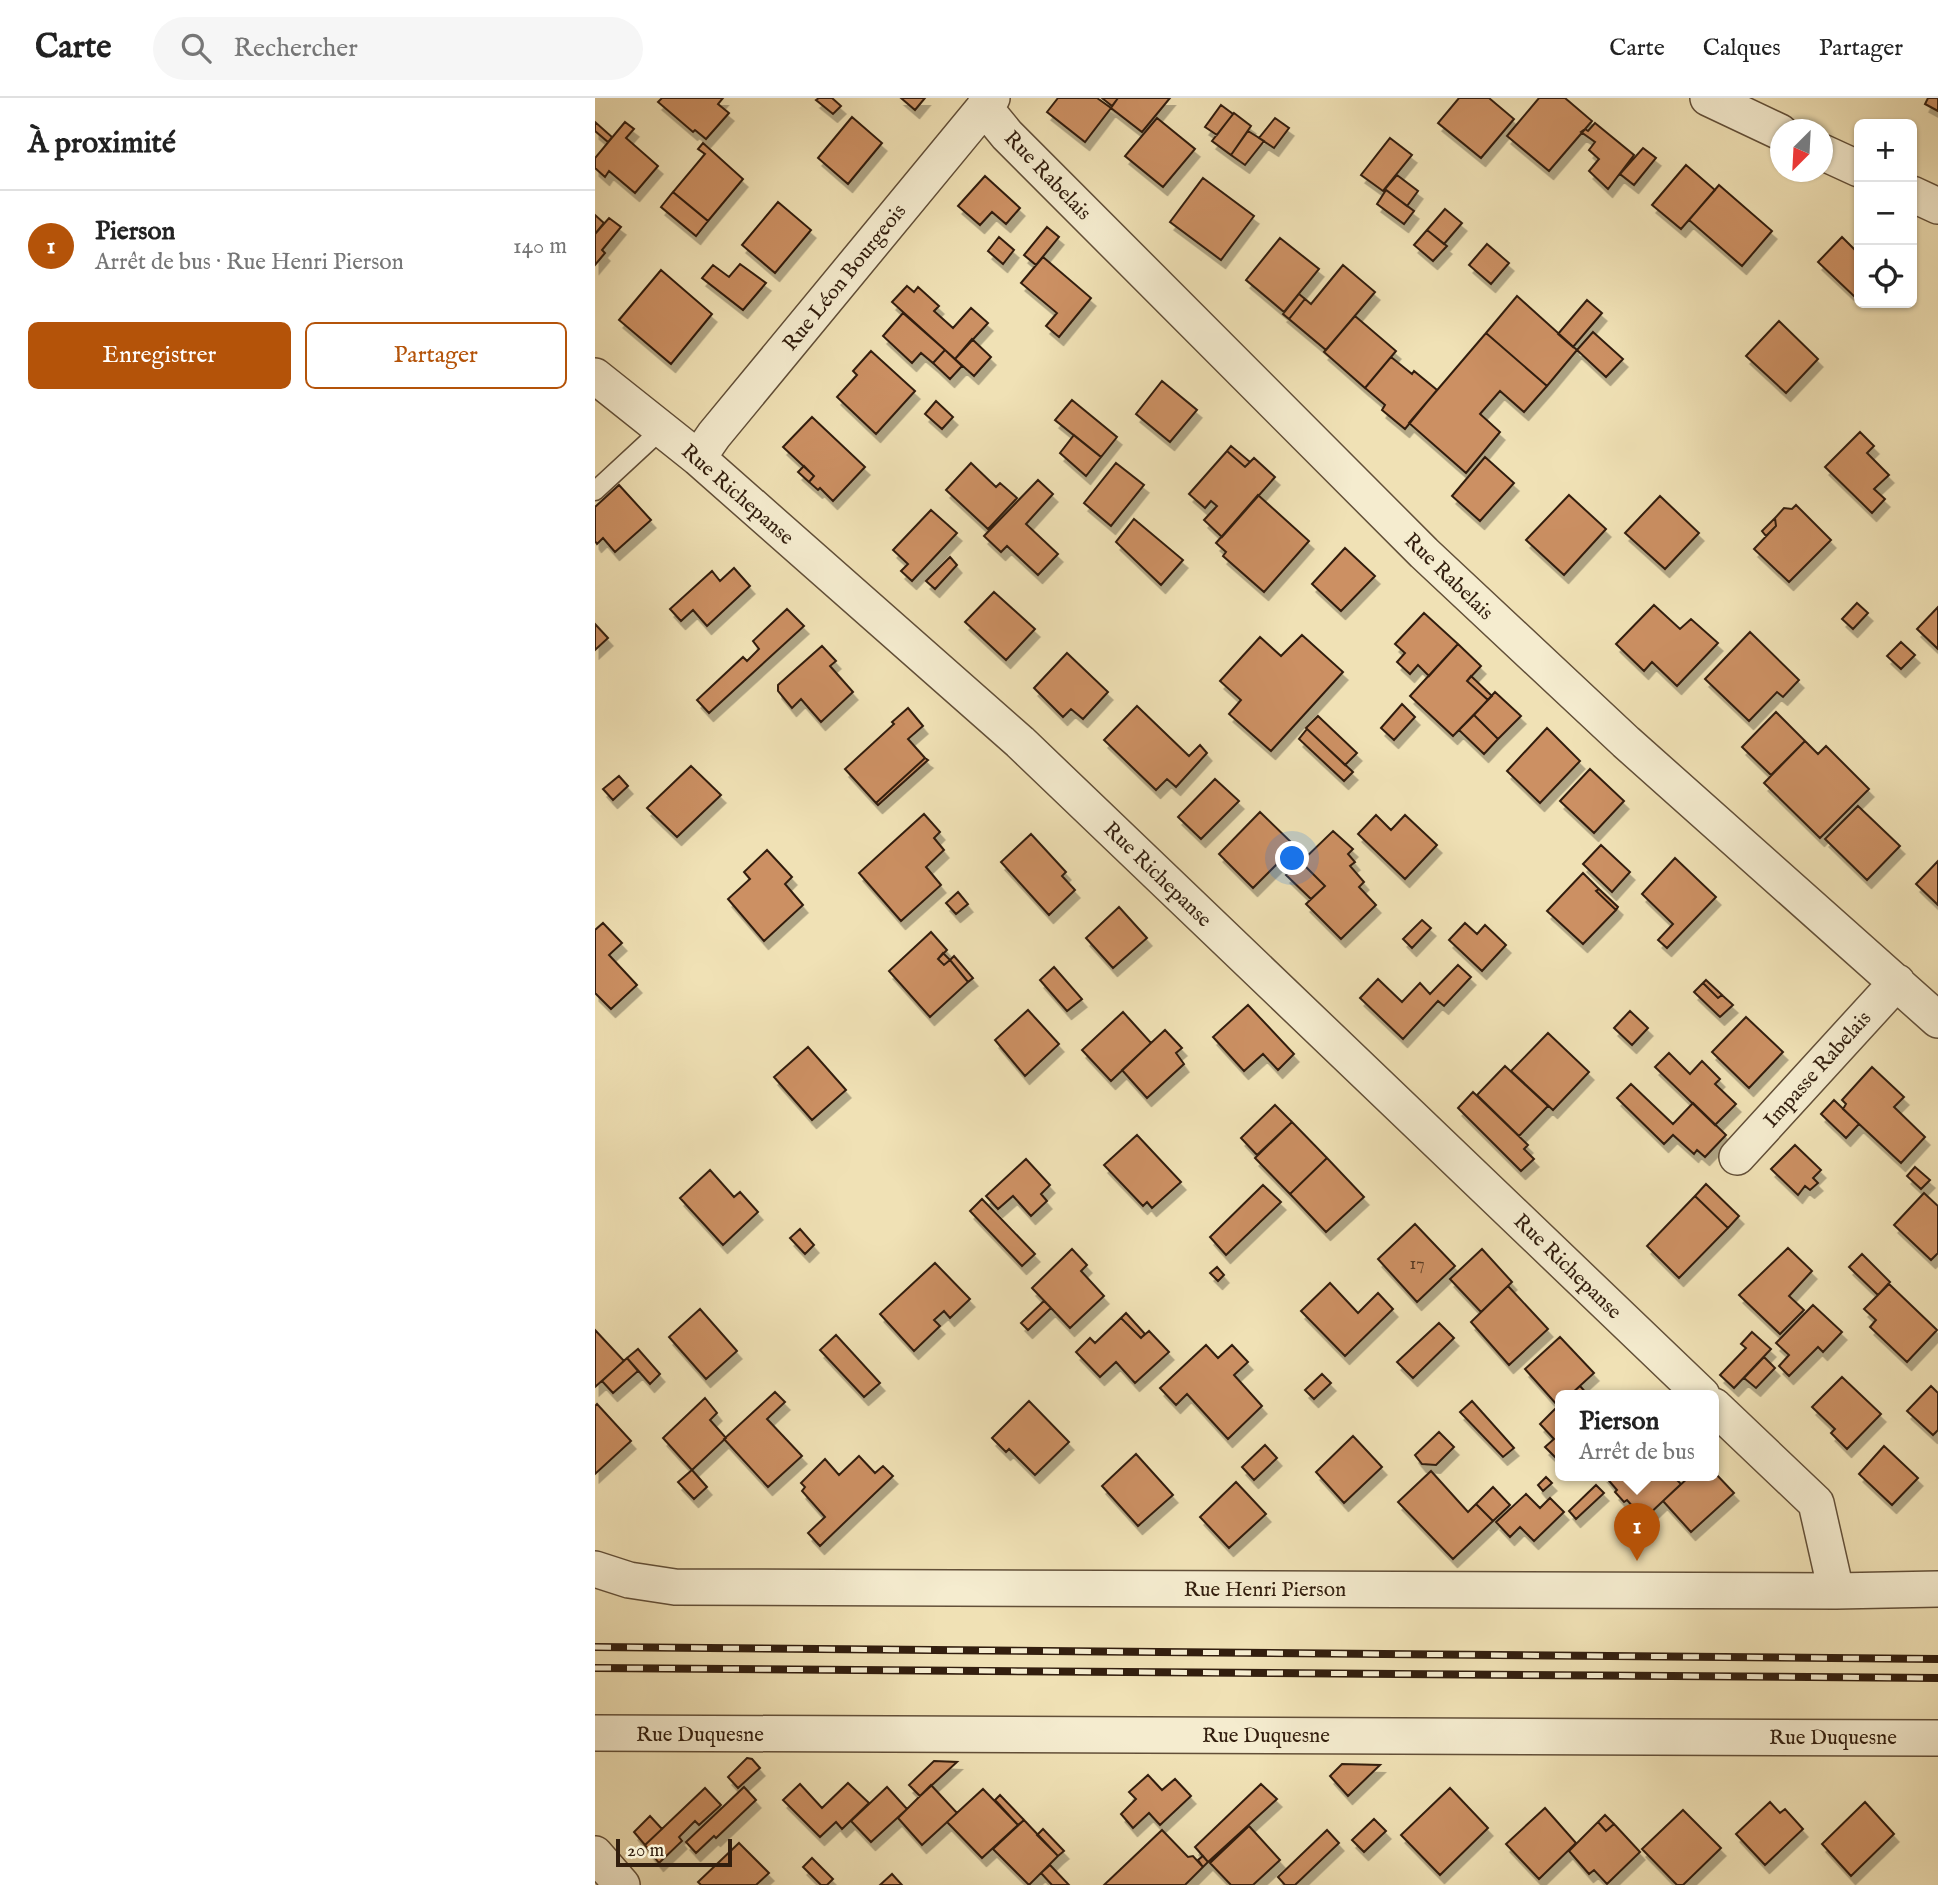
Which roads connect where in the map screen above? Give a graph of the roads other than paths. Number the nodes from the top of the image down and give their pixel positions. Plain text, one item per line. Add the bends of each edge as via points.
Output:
1 (1708, 98) edge
2 (988, 102) edge
3 (1770, 127) edge
4 (1833, 157) edge
5 (1854, 167) edge
6 (1917, 196) edge
7 (1938, 206) edge
8 (595, 376) edge
9 (662, 429) junction
10 (698, 458) junction
11 (595, 491) edge
12 (1897, 982) junction
13 (1938, 1020) edge
14 (1737, 1157) dead end
15 (1697, 1390) edge
16 (1719, 1411) edge
17 (595, 1569) edge
18 (1938, 1589) edge
19 (1836, 1591) junction
20 (595, 1733) edge
21 (1938, 1738) edge
22 (595, 1854) edge
23 (622, 1885) edge

1 - 3 street
2 - 10 street, Rue Léon Bourgeois
2 - 12 street, Rue Rabelais via 1007,135 1424,553 1626,742
4 - 5 street
6 - 7 street
8 - 9 street, Rue Richepanse
9 - 10 street, Rue Richepanse
9 - 11 lane
10 - 15 street, Rue Richepanse via 1020,742
12 - 13 street, Rue Rabelais
12 - 14 street, Impasse Rabelais
16 - 19 street via 1816,1503
17 - 19 street, Rue Henri Pierson via 674,1587
18 - 19 street, Rue Henri Pierson
20 - 21 street, Rue Duquesne
22 - 23 street

